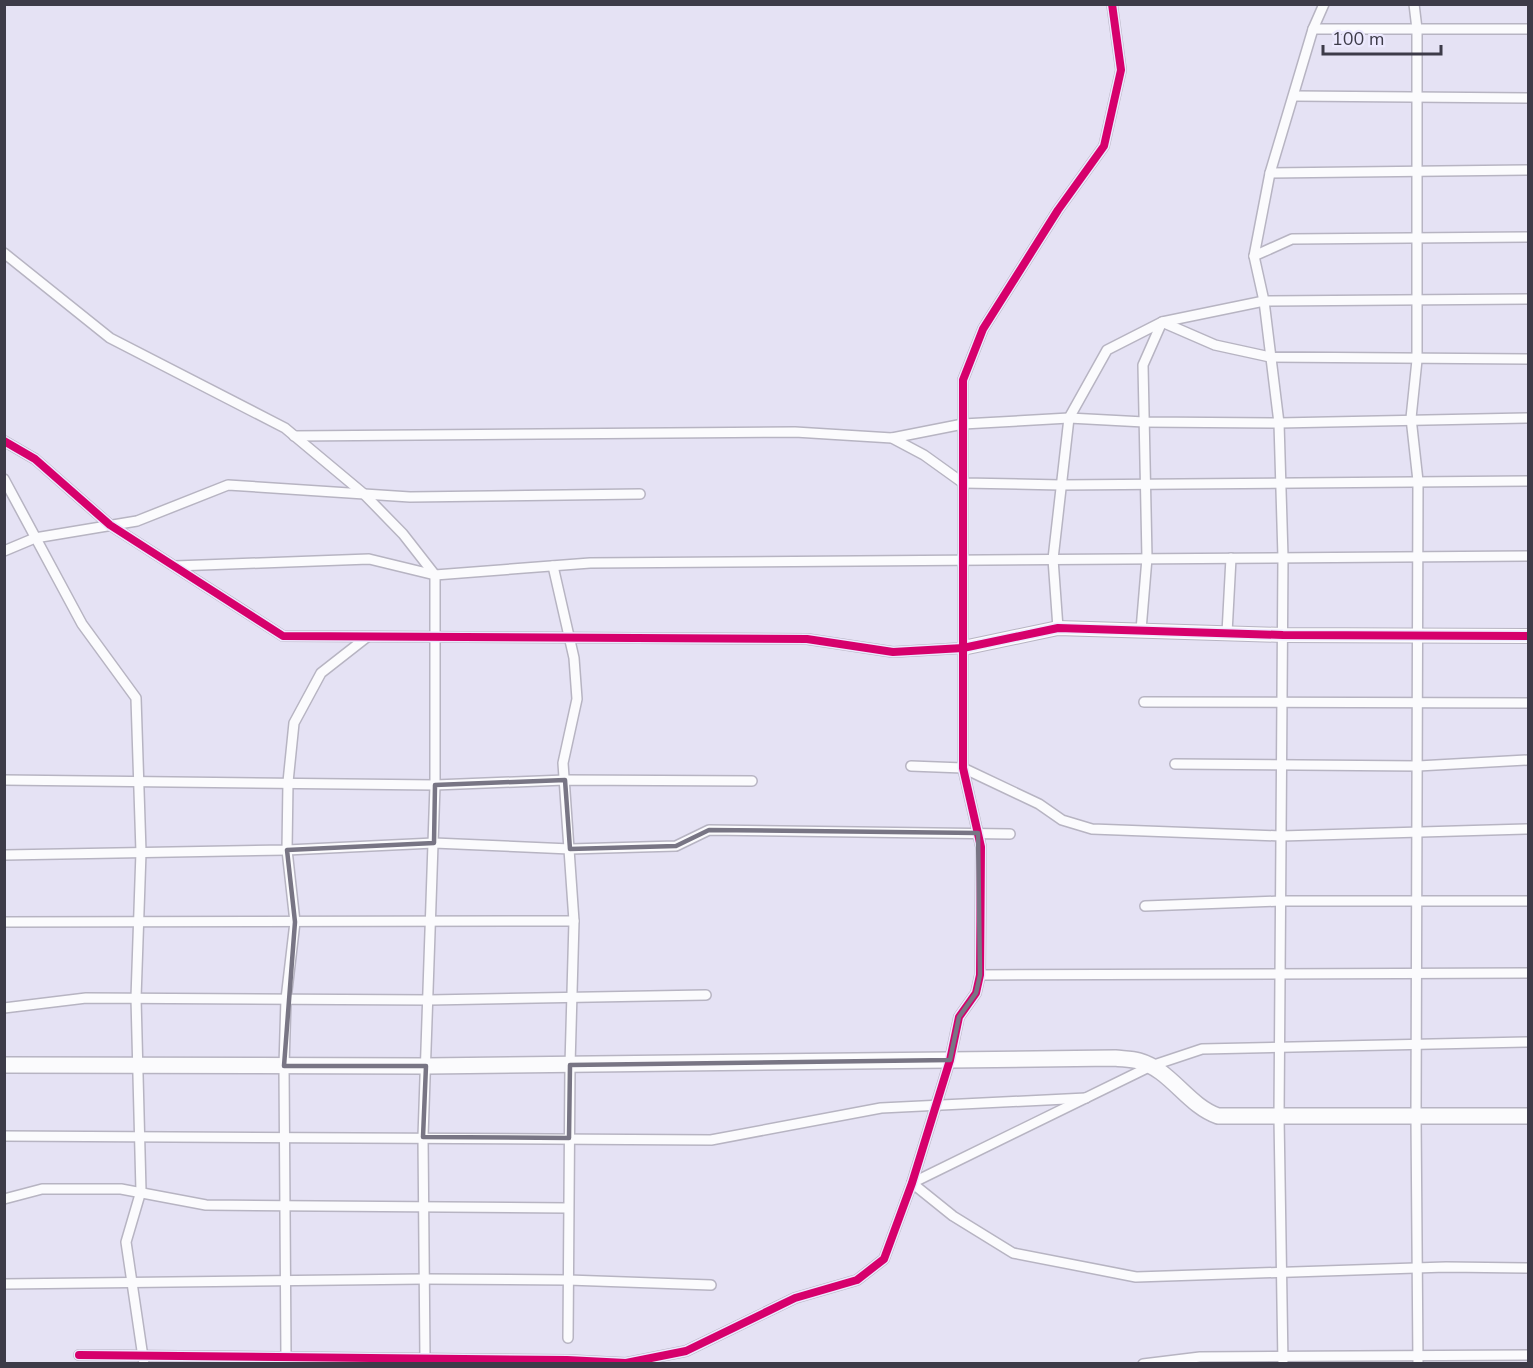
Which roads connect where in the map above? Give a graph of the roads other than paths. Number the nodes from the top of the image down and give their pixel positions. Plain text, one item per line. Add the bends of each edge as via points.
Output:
1 (1112, 4) edge
2 (1323, 4) edge
3 (1414, 4) edge
4 (1313, 29) junction
5 (1417, 29) junction
6 (1528, 29) edge
7 (1295, 96) junction
8 (1416, 97) junction
9 (1528, 98) edge
10 (1528, 171) edge
11 (1416, 172) junction
12 (1270, 173) junction
13 (1528, 237) edge
14 (1415, 238) junction
15 (4, 253) edge
16 (1254, 256) junction
17 (1528, 299) edge
18 (1417, 300) junction
19 (1264, 301) junction
20 (1162, 322) junction
21 (1270, 357) junction
22 (1528, 359) edge
23 (1417, 360) junction
24 (1069, 418) junction
25 (1411, 418) junction
26 (1528, 418) edge
27 (1144, 422) junction
28 (963, 423) junction
29 (1279, 423) junction
30 (294, 436) junction
31 (892, 438) junction
32 (4, 441) edge
33 (4, 479) edge
34 (1528, 481) edge
35 (1418, 482) junction
36 (963, 483) junction
37 (1281, 483) junction
38 (1061, 484) junction
39 (1145, 484) junction
40 (364, 494) junction
41 (640, 494) dead end
42 (110, 525) junction
43 (35, 538) junction
44 (4, 551) edge
45 (1418, 556) junction
46 (1528, 556) edge
47 (1283, 557) junction
48 (1148, 558) junction
49 (1230, 558) junction
50 (963, 559) junction
51 (1053, 559) junction
52 (175, 566) junction
53 (553, 566) junction
54 (435, 576) junction
55 (1058, 628) junction
56 (1141, 630) junction
57 (1227, 633) junction
58 (1283, 635) junction
59 (1418, 635) junction
60 (1528, 636) edge
61 (367, 637) junction
62 (435, 637) junction
63 (569, 638) junction
64 (963, 648) junction
65 (1144, 702) dead end
66 (1282, 704) junction
67 (1418, 704) junction
68 (1528, 704) edge
69 (1528, 760) edge
70 (1175, 764) dead end
71 (1282, 764) junction
72 (911, 766) dead end
73 (1418, 766) junction
74 (963, 768) junction
75 (4, 780) edge
76 (565, 780) junction
77 (138, 781) junction
78 (752, 781) dead end
79 (288, 782) junction
80 (435, 785) junction
81 (1528, 829) edge
82 (1418, 830) junction
83 (978, 833) junction
84 (1010, 834) dead end
85 (1281, 836) junction
86 (434, 843) junction
87 (570, 849) junction
88 (287, 850) junction
89 (141, 852) junction
90 (5, 855) edge
91 (1281, 901) junction
92 (1528, 901) edge
93 (1418, 902) junction
94 (1145, 906) dead end
95 (574, 921) junction
96 (4, 922) edge
97 (139, 922) junction
98 (295, 922) junction
99 (431, 922) junction
100 (1280, 973) junction
101 (1528, 973) edge
102 (1418, 974) junction
103 (980, 975) junction
104 (705, 995) dead end
105 (136, 998) junction
106 (571, 998) junction
107 (286, 999) junction
108 (429, 1000) junction
109 (4, 1008) edge
110 (1528, 1042) edge
111 (1418, 1045) junction
112 (1280, 1048) junction
113 (950, 1060) junction
114 (4, 1065) edge
115 (570, 1065) junction
116 (137, 1066) junction
117 (284, 1066) junction
118 (426, 1066) junction
119 (1151, 1066) junction
120 (1086, 1098) junction
121 (936, 1103) junction
122 (1528, 1116) edge
123 (1279, 1117) junction
124 (1416, 1117) junction
125 (4, 1136) edge
126 (139, 1136) junction
127 (284, 1136) junction
128 (423, 1137) junction
129 (569, 1138) junction
130 (912, 1183) junction
131 (141, 1191) junction
132 (4, 1199) edge
133 (284, 1206) junction
134 (568, 1208) junction
135 (423, 1209) junction
136 (1418, 1268) junction
137 (1528, 1268) edge
138 (1283, 1273) junction
139 (424, 1279) junction
140 (285, 1280) junction
141 (568, 1280) junction
142 (133, 1281) junction
143 (4, 1284) edge
144 (711, 1285) dead end
145 (568, 1338) dead end
146 (79, 1355) dead end
147 (1528, 1355) edge
148 (286, 1357) junction
149 (425, 1359) junction
150 (145, 1360) edge
151 (1283, 1360) edge
152 (1418, 1360) edge
153 (1143, 1364) edge

1 - 28 street via 1121,70 1104,146 1058,210 983,329 963,380
2 - 4 street
3 - 5 street
4 - 5 street
4 - 7 street
5 - 6 street
5 - 8 street
7 - 8 street
7 - 12 street
8 - 9 street
8 - 11 street
10 - 11 street
11 - 12 street
11 - 14 street
12 - 16 street
13 - 14 street
14 - 16 street via 1292,239
14 - 18 street
15 - 30 street via 110,338
16 - 19 street
17 - 18 street
18 - 19 street
18 - 23 street
19 - 20 street
19 - 21 street
20 - 21 street via 1215,345
20 - 24 street via 1107,350
20 - 27 street via 1143,365
21 - 23 street
21 - 29 street
22 - 23 street
23 - 25 street
24 - 27 street
24 - 28 street
24 - 38 street
25 - 26 street
25 - 29 street
25 - 35 street
27 - 29 street
27 - 39 street
28 - 31 street
28 - 36 street
29 - 37 street
30 - 31 street via 795,432
30 - 40 street
31 - 36 street
32 - 42 street via 35,459
33 - 43 street
34 - 35 street
35 - 37 street
35 - 45 street
36 - 38 street
36 - 50 street
37 - 39 street
37 - 47 street
38 - 39 street
38 - 51 street
39 - 48 street
40 - 41 street
40 - 42 street via 228,485 137,520
40 - 54 street via 404,534
42 - 43 street
42 - 52 street
43 - 44 street
43 - 77 street via 82,624 136,698
45 - 46 street
45 - 47 street
45 - 59 street
47 - 49 street
47 - 58 street
48 - 49 street
48 - 51 street
48 - 56 street
49 - 57 street
50 - 51 street
50 - 53 street
50 - 64 street
51 - 55 street
52 - 54 street via 369,559
52 - 61 street via 283,636
53 - 54 street
53 - 63 street
54 - 62 street
55 - 56 street
55 - 64 street
56 - 57 street
57 - 58 street
58 - 59 street
58 - 66 street
59 - 60 street
59 - 67 street
61 - 62 street
61 - 79 street via 321,673 294,723
62 - 63 street
62 - 80 street
63 - 64 street via 807,639 893,652
63 - 76 street via 577,699 566,741
64 - 74 street
65 - 66 street
66 - 67 street
66 - 71 street
67 - 68 street
67 - 73 street
69 - 73 street
70 - 71 street
71 - 73 street
71 - 85 street
72 - 74 street
73 - 82 street
74 - 83 street
74 - 85 street via 1039,804 1062,820 1092,829
75 - 77 street
76 - 78 street
76 - 80 street
76 - 87 street
77 - 79 street
77 - 89 street
79 - 80 street
79 - 88 street
80 - 86 street
81 - 82 street
82 - 85 street
82 - 93 street
83 - 84 street
83 - 87 street via 709,830 676,846
83 - 103 street
85 - 91 street
86 - 87 street
86 - 88 street
86 - 99 street
87 - 95 street
88 - 89 street
88 - 98 street
89 - 90 street
89 - 97 street
91 - 93 street
91 - 94 street
91 - 100 street
92 - 93 street
93 - 102 street
95 - 99 street
95 - 106 street
96 - 97 street
97 - 98 street
97 - 105 street
98 - 99 street
98 - 107 street
99 - 108 street
100 - 102 street
100 - 103 street
100 - 112 street
101 - 102 street
102 - 111 street
103 - 113 street via 976,993 959,1017
104 - 106 street
105 - 107 street
105 - 109 street via 86,998
105 - 116 street
106 - 108 street
106 - 115 street
107 - 108 street
107 - 117 street
108 - 118 street
110 - 111 street
111 - 112 street
111 - 124 street
112 - 119 street via 1202,1049
112 - 123 street
113 - 115 main road
113 - 119 main road via 1115,1058
113 - 121 street
114 - 116 main road
115 - 118 main road
115 - 129 street
116 - 117 main road
116 - 126 street
117 - 118 main road
117 - 127 street
118 - 128 street
119 - 120 street
119 - 123 main road via 1206,1112 1218,1116
120 - 121 street
120 - 130 street
121 - 129 street via 880,1108 711,1140
121 - 130 street
122 - 124 main road
123 - 124 main road
123 - 138 street
124 - 136 street
125 - 126 street
126 - 127 street
126 - 131 street
127 - 128 street
127 - 133 street
128 - 129 street
128 - 135 street
129 - 134 street
130 - 138 street via 953,1216 1013,1253 1136,1277
130 - 149 street via 884,1259 858,1280 795,1298 686,1351 626,1364
131 - 132 street via 42,1189
131 - 133 street via 206,1205
131 - 142 street via 126,1242
133 - 135 street
133 - 140 street
134 - 135 street
134 - 141 street
135 - 139 street
136 - 137 street
136 - 138 street
136 - 152 street
138 - 151 street
139 - 140 street
139 - 141 street
139 - 149 street
140 - 142 street
140 - 148 street
141 - 144 street
141 - 145 street
142 - 143 street
142 - 150 street
146 - 150 street
147 - 152 street
148 - 149 street
148 - 150 street
151 - 152 street
151 - 153 street via 1200,1357

